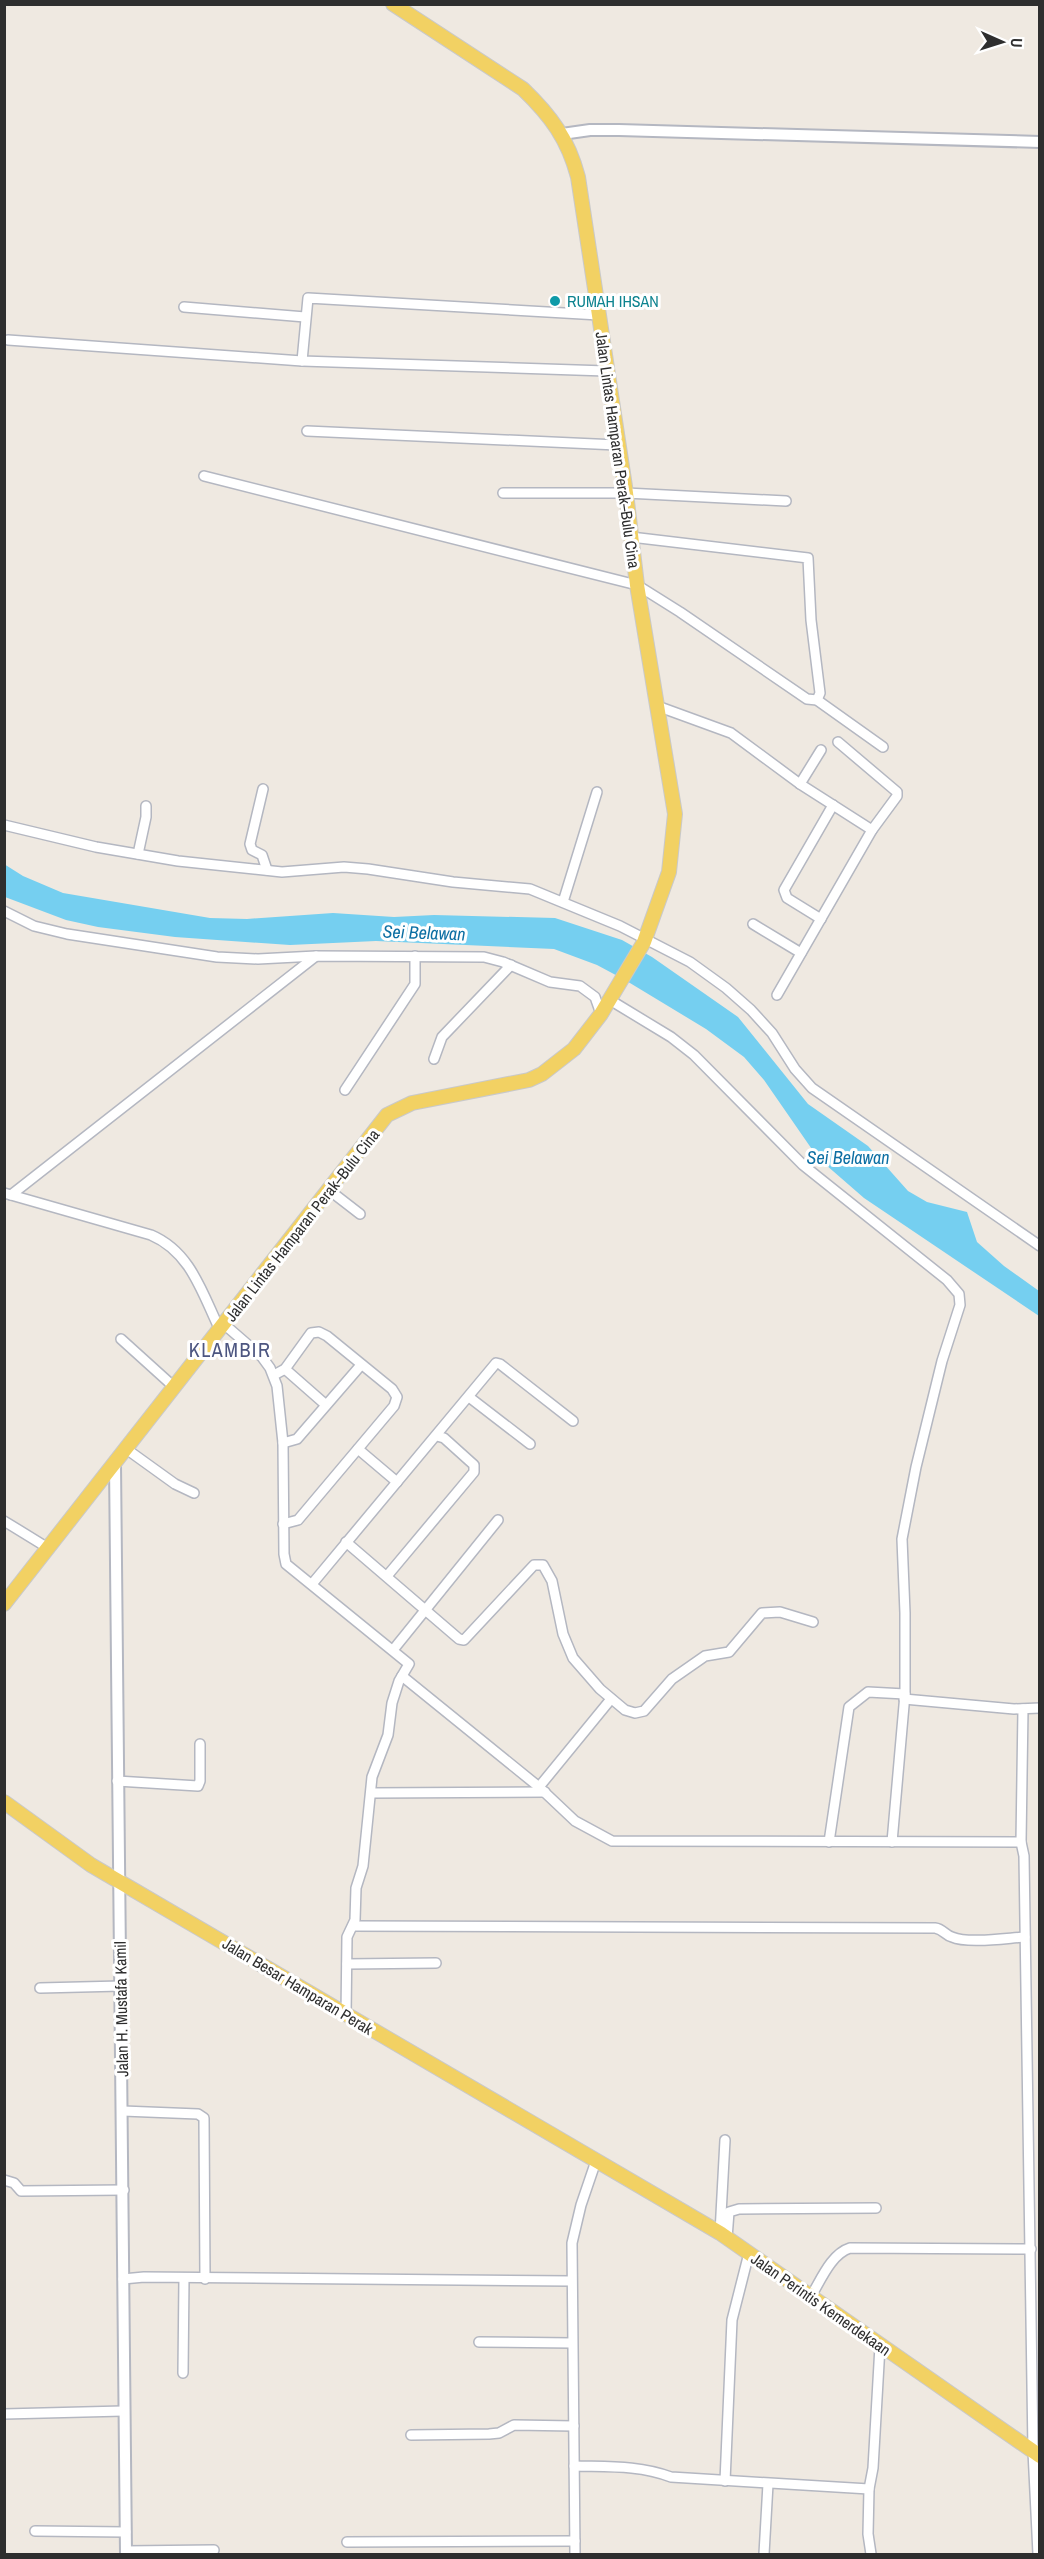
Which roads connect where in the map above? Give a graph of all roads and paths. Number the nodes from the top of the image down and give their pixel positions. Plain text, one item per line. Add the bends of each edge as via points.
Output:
1 (393, 4) edge
2 (562, 134) junction
3 (1040, 142) edge
4 (184, 307) dead end
5 (599, 315) junction
6 (305, 317) junction
7 (8, 340) dead end
8 (302, 362) junction
9 (606, 371) junction
10 (307, 431) dead end
11 (617, 445) junction
12 (204, 476) dead end
13 (503, 493) dead end
14 (626, 493) junction
15 (786, 501) dead end
16 (631, 537) junction
17 (637, 585) junction
18 (817, 700) junction
19 (657, 706) junction
20 (838, 742) dead end
21 (883, 747) dead end
22 (821, 750) dead end
23 (800, 784) junction
24 (263, 789) dead end
25 (597, 792) dead end
26 (833, 805) junction
27 (146, 806) dead end
28 (4, 825) edge
29 (872, 830) junction
30 (138, 854) junction
31 (267, 870) junction
32 (563, 902) junction
33 (4, 911) edge
34 (821, 919) junction
35 (753, 924) dead end
36 (644, 940) junction
37 (801, 953) junction
38 (316, 956) junction
39 (416, 956) junction
40 (511, 966) junction
41 (777, 995) dead end
42 (612, 997) junction
43 (602, 1014) junction
44 (434, 1059) dead end
45 (345, 1090) dead end
46 (329, 1190) junction
47 (8, 1194) edge
48 (360, 1214) dead end
49 (1040, 1246) edge
50 (223, 1328) junction
51 (121, 1339) dead end
52 (361, 1365) junction
53 (285, 1369) junction
54 (274, 1375) junction
55 (173, 1386) junction
56 (469, 1396) junction
57 (326, 1405) junction
58 (573, 1420) dead end
59 (437, 1436) junction
60 (283, 1443) junction
61 (530, 1444) dead end
62 (125, 1448) junction
63 (358, 1449) junction
64 (114, 1464) junction
65 (397, 1482) junction
66 (194, 1493) dead end
67 (4, 1521) edge
68 (498, 1521) dead end
69 (284, 1524) junction
70 (346, 1542) junction
71 (48, 1548) junction
72 (387, 1576) junction
73 (312, 1584) junction
74 (4, 1604) edge
75 (426, 1611) junction
76 (813, 1622) dead end
77 (393, 1650) junction
78 (402, 1676) junction
79 (904, 1696) junction
80 (611, 1699) junction
81 (1040, 1708) edge
82 (1023, 1709) junction
83 (200, 1744) dead end
84 (117, 1781) junction
85 (542, 1790) junction
86 (370, 1793) junction
87 (4, 1802) edge
88 (829, 1842) junction
89 (892, 1842) junction
90 (1021, 1842) junction
91 (120, 1883) junction
92 (353, 1926) junction
93 (1025, 1937) junction
94 (436, 1963) dead end
95 (347, 1964) junction
96 (121, 1986) junction
97 (40, 1988) dead end
98 (346, 2014) junction
99 (123, 2111) junction
100 (725, 2140) dead end
101 (1029, 2143) junction
102 (1040, 2143) edge
103 (597, 2162) junction
104 (4, 2180) edge
105 (124, 2190) junction
106 (876, 2208) dead end
107 (723, 2236) junction
108 (1031, 2249) junction
109 (749, 2253) junction
110 (184, 2278) junction
111 (123, 2279) junction
112 (205, 2279) junction
113 (571, 2281) junction
114 (811, 2296) junction
115 (479, 2342) dead end
116 (572, 2343) junction
117 (880, 2346) junction
118 (1036, 2356) edge
119 (183, 2373) dead end
120 (123, 2411) junction
121 (4, 2414) edge
122 (574, 2426) junction
123 (411, 2435) dead end
124 (1036, 2454) edge
125 (574, 2466) junction
126 (725, 2481) junction
127 (768, 2484) junction
128 (868, 2489) junction
129 (35, 2531) dead end
130 (126, 2532) junction
131 (575, 2541) junction
132 (347, 2542) dead end
133 (214, 2550) dead end
134 (126, 2553) edge
135 (575, 2554) edge
136 (764, 2554) edge
137 (871, 2554) edge
138 (1038, 2554) edge

1 - 2 main road, Jalan Lintas Hamparan Perak–Bulu Cina via 509,78 540,105
2 - 3 street via 619,130
2 - 5 main road, Jalan Lintas Hamparan Perak–Bulu Cina via 572,152 578,177
4 - 6 street
5 - 6 street via 308,298
5 - 9 main road, Jalan Lintas Hamparan Perak–Bulu Cina
6 - 8 street
7 - 8 street
8 - 9 street
9 - 11 main road, Jalan Lintas Hamparan Perak–Bulu Cina
10 - 11 street
11 - 14 main road, Jalan Lintas Hamparan Perak–Bulu Cina
12 - 17 street
13 - 14 street
14 - 15 street
14 - 16 main road, Jalan Lintas Hamparan Perak–Bulu Cina
16 - 17 main road, Jalan Lintas Hamparan Perak–Bulu Cina
16 - 18 street via 808,558 820,693
17 - 18 street via 807,699
17 - 19 main road, Jalan Lintas Hamparan Perak–Bulu Cina
18 - 21 street
19 - 23 street via 731,733
19 - 36 main road, Jalan Lintas Hamparan Perak–Bulu Cina via 675,814 669,872
20 - 29 street via 897,792
22 - 23 street
23 - 26 street
24 - 31 street via 250,844 262,855
25 - 32 street
26 - 29 street
26 - 34 street via 784,890 787,898
27 - 30 street
28 - 30 street via 96,848
29 - 34 street
30 - 31 street
31 - 32 street via 388,870 453,882 530,889
32 - 36 street
33 - 38 street via 34,926 138,946 258,959
34 - 37 street
35 - 37 street
36 - 42 main road, Jalan Lintas Hamparan Perak–Bulu Cina
36 - 49 street via 690,962 726,987 766,1026 812,1088
37 - 41 street
38 - 39 street
38 - 47 street
39 - 40 street via 477,956
39 - 45 street via 415,984
40 - 43 street via 550,982 580,986 595,997
40 - 44 street via 442,1037
42 - 43 main road, Jalan Lintas Hamparan Perak–Bulu Cina
42 - 79 street via 694,1054 803,1165 947,1280 959,1294 960,1305 937,1382 902,1539
43 - 46 main road, Jalan Lintas Hamparan Perak–Bulu Cina via 574,1049 536,1077 394,1110
46 - 48 street
46 - 50 main road, Jalan Lintas Hamparan Perak–Bulu Cina
47 - 50 street via 151,1235 169,1244 186,1263
50 - 54 street via 262,1357
50 - 55 main road, Jalan Lintas Hamparan Perak–Bulu Cina
51 - 55 street
52 - 53 street via 327,1336 315,1332
52 - 57 street
52 - 63 street via 397,1397
53 - 54 street
53 - 57 street
54 - 60 street
55 - 62 main road, Jalan Lintas Hamparan Perak–Bulu Cina
56 - 58 street via 498,1363
56 - 59 street
56 - 61 street
57 - 60 street via 297,1439
59 - 65 street
59 - 72 street via 474,1465 474,1472
60 - 69 street
62 - 64 main road, Jalan Lintas Hamparan Perak–Bulu Cina
62 - 66 street
63 - 65 street
63 - 69 street via 298,1520
64 - 71 main road, Jalan Lintas Hamparan Perak–Bulu Cina
64 - 84 street, Jalan H. Mustafa Kamil
65 - 70 street
67 - 71 street
68 - 75 street
69 - 73 street via 286,1564
70 - 72 street
70 - 73 street
71 - 74 main road, Jalan Lintas Hamparan Perak–Bulu Cina
72 - 75 street
73 - 77 street
75 - 77 street
75 - 80 street via 464,1640 534,1565 543,1565 552,1581 562,1634 573,1658
76 - 80 street via 780,1612 762,1613 729,1652 705,1656 683,1671 645,1711 625,1710
77 - 78 street via 409,1664
78 - 85 street
78 - 86 street
79 - 82 street
79 - 88 street via 868,1692 849,1707
79 - 89 street
80 - 85 street
81 - 82 street
82 - 90 street
83 - 84 street via 198,1786
84 - 91 street, Jalan H. Mustafa Kamil
85 - 86 street
85 - 88 street via 575,1821 612,1841
86 - 92 street
87 - 91 main road, Jalan Besar Hamparan Perak
88 - 89 street
89 - 90 street
90 - 93 street
91 - 96 street, Jalan H. Mustafa Kamil
91 - 98 main road, Jalan Besar Hamparan Perak
92 - 93 street via 935,1928 967,1940
92 - 95 street via 348,1937
93 - 101 street
94 - 95 street
95 - 98 street
96 - 97 street
96 - 99 street, Jalan H. Mustafa Kamil
98 - 103 main road, Jalan Besar Hamparan Perak
99 - 105 street, Jalan H. Mustafa Kamil
99 - 112 street via 198,2114 204,2118
100 - 107 street
101 - 102 street
101 - 108 street
103 - 107 main road, Jalan Perintis Kemerdekaan
103 - 113 street via 580,2205 572,2243
104 - 105 street via 21,2191
105 - 111 street, Jalan H. Mustafa Kamil
106 - 107 street via 739,2209 729,2212
107 - 109 main road, Jalan Perintis Kemerdekaan
108 - 114 street via 850,2248 835,2258
108 - 118 street
109 - 114 main road, Jalan Perintis Kemerdekaan
109 - 126 street via 732,2320
110 - 111 street
110 - 112 street
110 - 119 street
111 - 120 street, Jalan H. Mustafa Kamil
112 - 113 street
113 - 116 street
114 - 117 main road, Jalan Perintis Kemerdekaan
115 - 116 street
116 - 122 street
117 - 124 main road, Jalan Perintis Kemerdekaan
117 - 128 street via 873,2468
118 - 124 street
120 - 121 street
120 - 130 street, Jalan H. Mustafa Kamil
122 - 123 street via 514,2425 489,2434
122 - 125 street
124 - 138 street
125 - 126 street via 627,2466 671,2477
125 - 131 street
126 - 127 street
127 - 128 street
127 - 136 street
128 - 137 street
129 - 130 street
130 - 134 street, Jalan H. Mustafa Kamil
131 - 132 street
131 - 135 street
133 - 134 street

